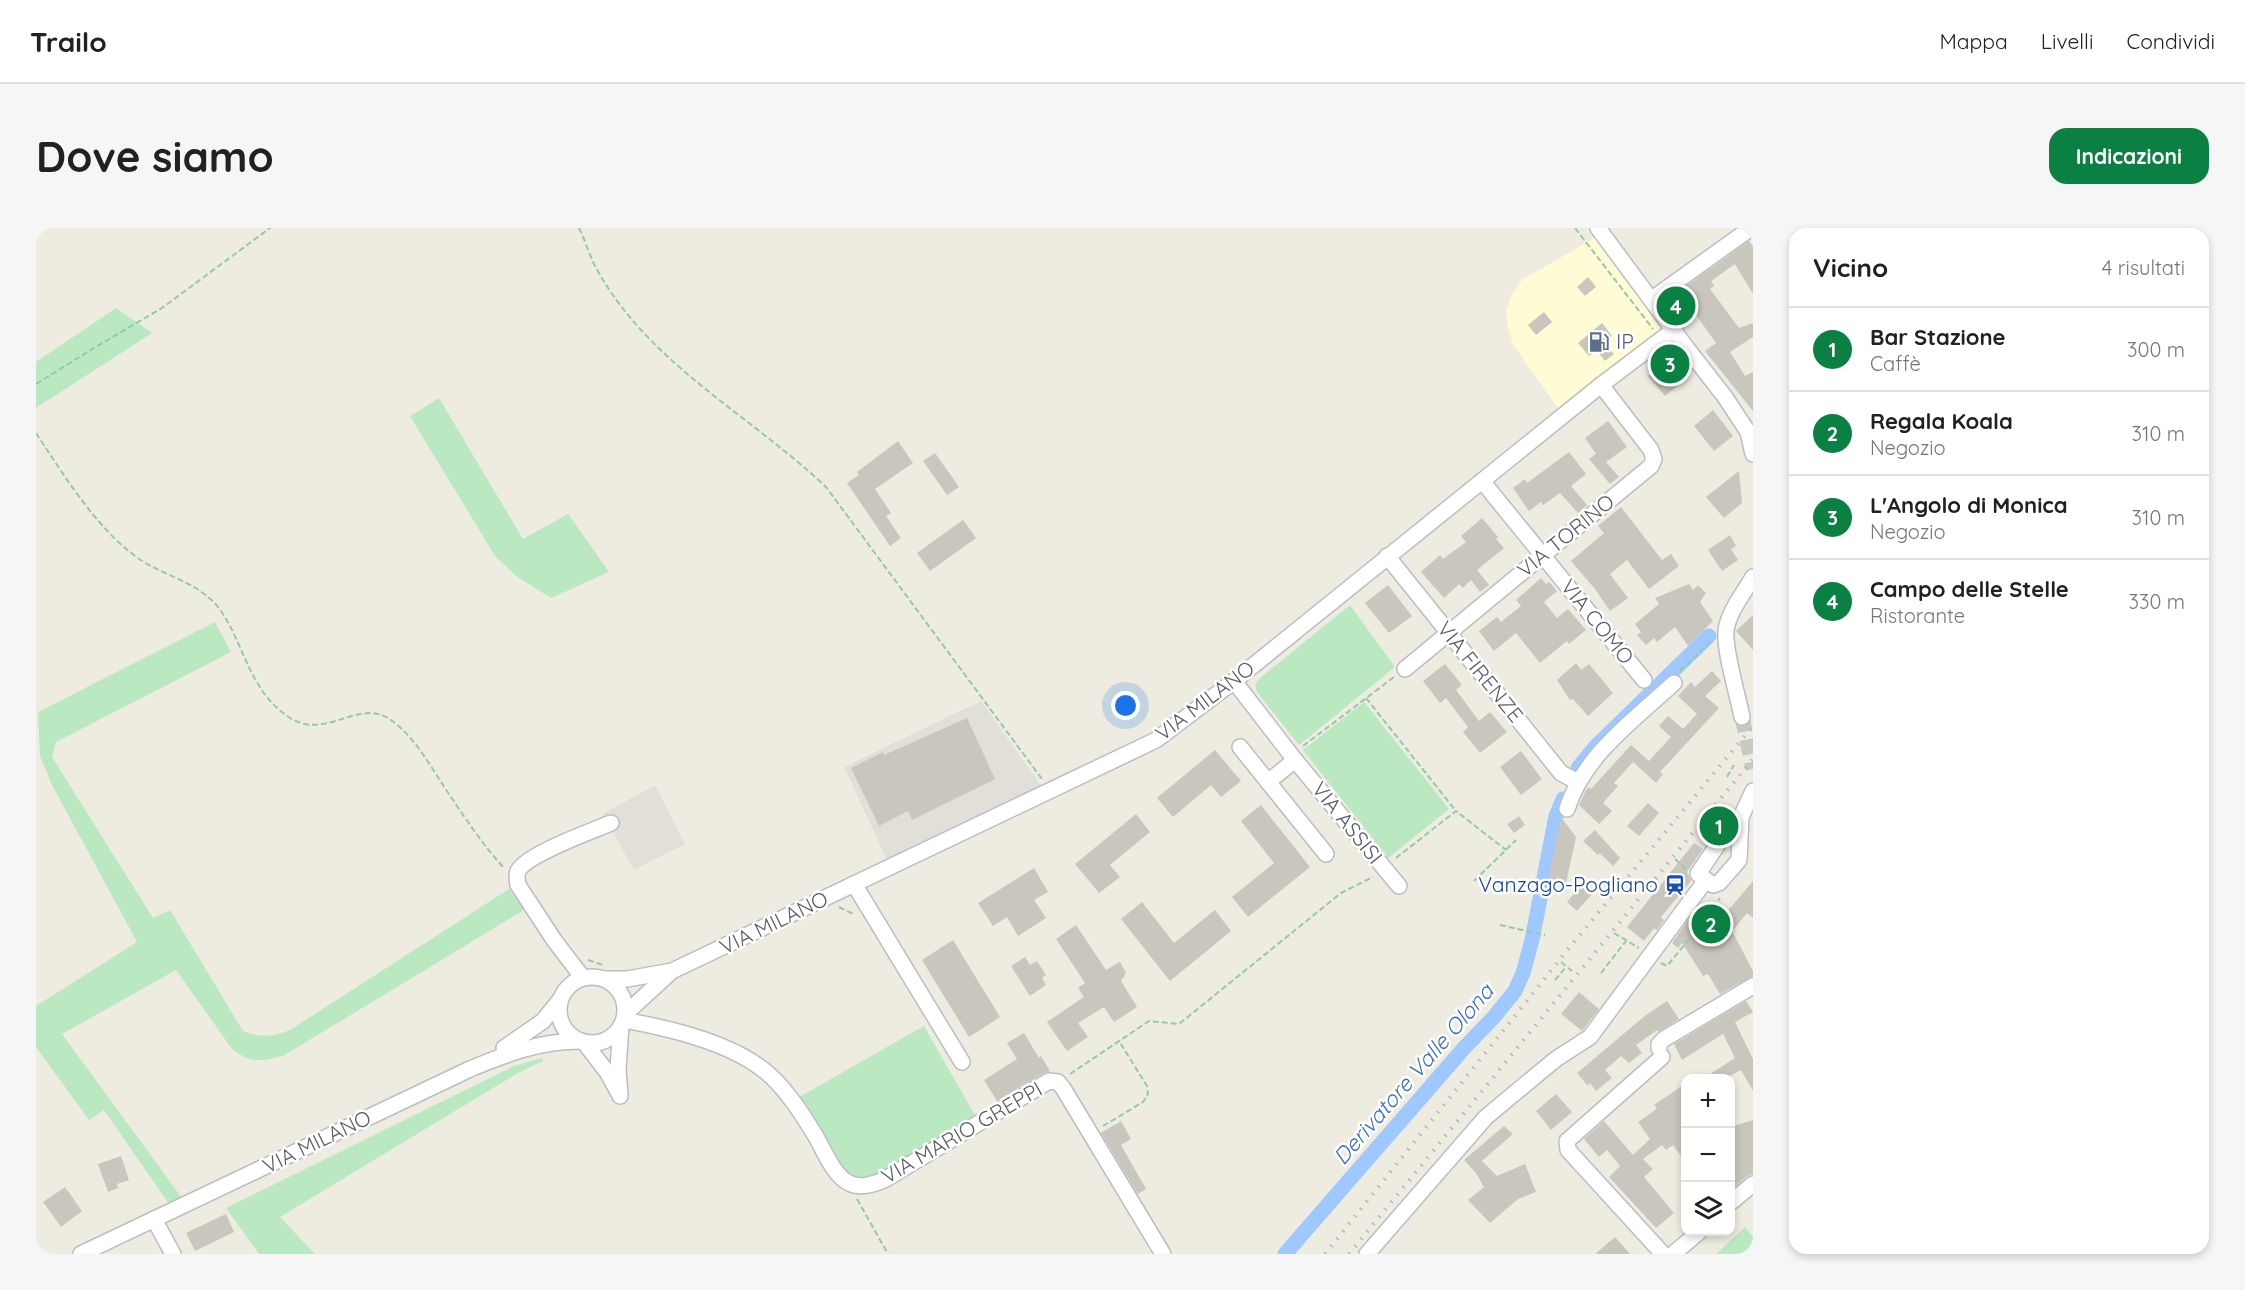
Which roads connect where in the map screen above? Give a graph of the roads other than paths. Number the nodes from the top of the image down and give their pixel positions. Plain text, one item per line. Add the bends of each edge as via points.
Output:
1 (1598, 228) edge
2 (1751, 228) edge
3 (1652, 299) junction
4 (1675, 329) junction
5 (1601, 385) junction
6 (1753, 454) edge
7 (1482, 481) junction
8 (1542, 555) junction
9 (1387, 556) junction
10 (1753, 577) edge
11 (1448, 632) junction
12 (1405, 669) road end
13 (1644, 680) dead end
14 (1234, 681) junction
15 (1674, 683) road end
16 (1742, 717) tunnel mouth
17 (1240, 747) dead end
18 (1293, 757) junction
19 (1268, 782) junction
20 (1578, 782) junction
21 (1753, 791) edge
22 (1567, 809) dead end
23 (1741, 817) junction
24 (611, 823) dead end
25 (1326, 854) dead end
26 (1706, 880) junction
27 (854, 884) junction
28 (1399, 886) dead end
29 (672, 971) junction
30 (607, 973) junction
31 (583, 978) junction
32 (1751, 992) edge
33 (560, 1000) junction
34 (623, 1020) junction
35 (582, 1042) junction
36 (962, 1062) dead end
37 (470, 1069) junction
38 (1753, 1184) edge
39 (1735, 1200) edge
40 (159, 1217) junction
41 (1694, 1236) edge
42 (81, 1254) edge
43 (173, 1254) edge
44 (1163, 1254) edge
45 (1367, 1254) edge
46 (1663, 1254) edge
47 (1674, 1254) edge

1 - 3 street
2 - 3 street
3 - 4 street
4 - 5 street, VIA MILANO
4 - 6 street via 1737,414 1748,432
5 - 7 street, VIA MILANO
5 - 8 street, VIA TORINO via 1654,459 1651,466
7 - 8 street, VIA COMO
7 - 9 street, VIA MILANO
8 - 11 street, VIA TORINO
8 - 13 street, VIA COMO
9 - 11 street, VIA FIRENZE
9 - 14 street, VIA MILANO
10 - 16 street via 1726,631
11 - 12 street, VIA TORINO
11 - 20 street, VIA FIRENZE via 1562,773
14 - 18 street, VIA ASSISI
14 - 27 street, VIA MILANO via 1156,740
15 - 20 street via 1615,738
17 - 19 street, VIA ASSISI
18 - 19 street
18 - 28 street, VIA ASSISI
19 - 25 street, VIA ASSISI
20 - 22 street
21 - 23 street
23 - 26 street via 1698,873
23 - 26 street via 1739,860 1719,883 1713,885
24 - 31 street via 557,845 524,864 516,877 554,940
26 - 45 street via 1590,1037 1556,1059 1486,1117
27 - 29 street, VIA MILANO
27 - 36 street
29 - 30 street, VIA MILANO via 627,979
29 - 34 street, VIA MILANO
30 - 31 street
30 - 34 street via 624,999
31 - 33 street via 573,982
32 - 46 street via 1664,1039 1659,1044 1661,1053 1567,1141 1568,1150
33 - 35 street via 560,1022
33 - 37 street, VIA MILANO via 543,1021 521,1038
34 - 35 street via 606,1040
34 - 35 street via 618,1069 620,1096 607,1072
34 - 44 street, VIA MARIO GREPPI via 731,1050 763,1069 790,1100 842,1177 856,1186 884,1180 1049,1082 1058,1082
35 - 37 street, VIA MILANO via 544,1044 514,1051
37 - 40 street, VIA MILANO
38 - 39 street
40 - 42 street, VIA MILANO
40 - 43 street
41 - 47 street

